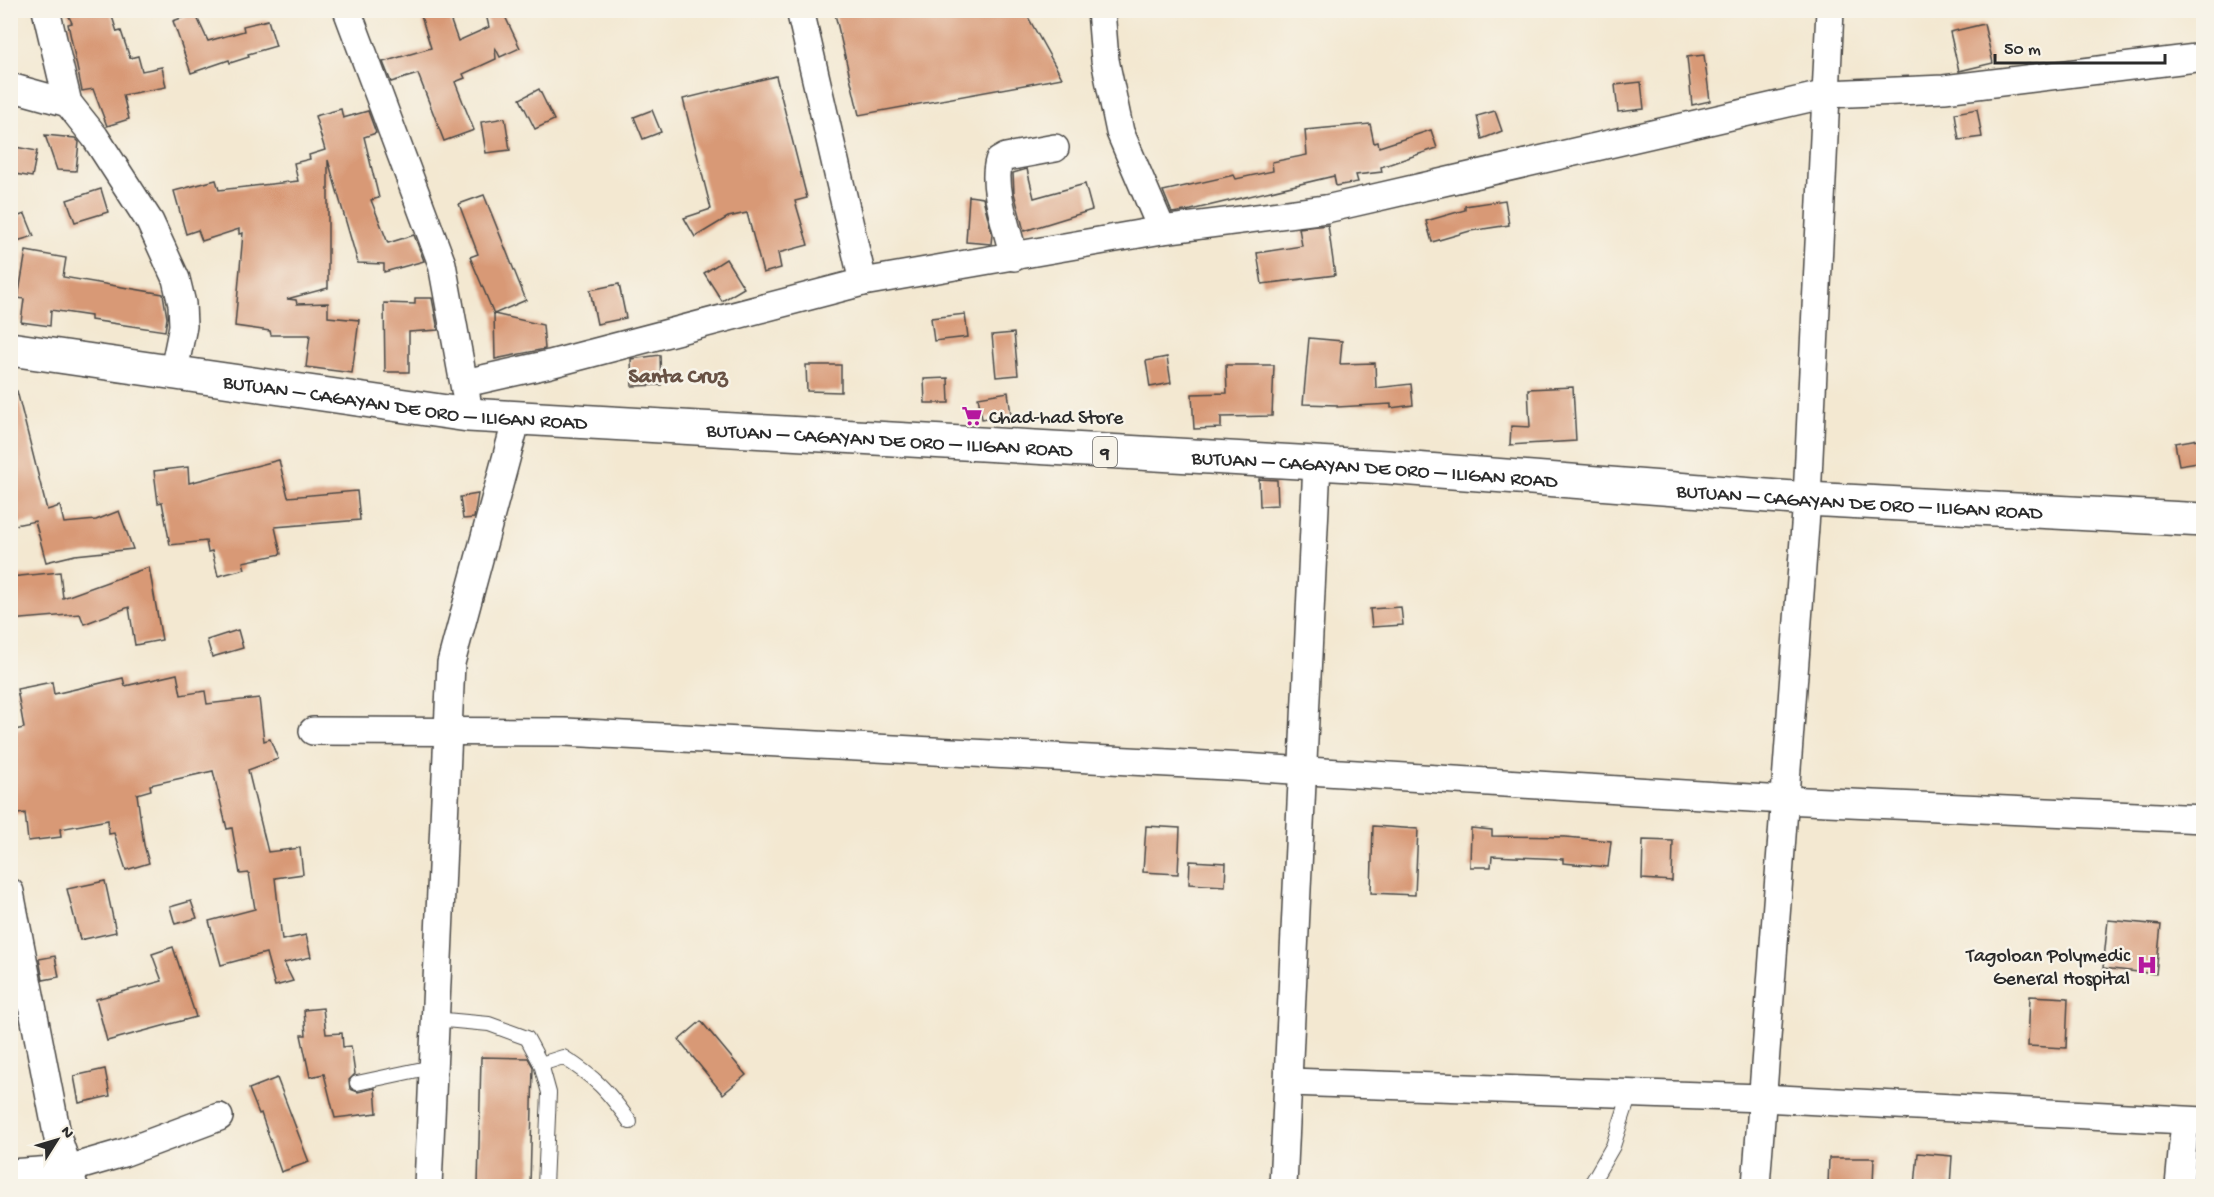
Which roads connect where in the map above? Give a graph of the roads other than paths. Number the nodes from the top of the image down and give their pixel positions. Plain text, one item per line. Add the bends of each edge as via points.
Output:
1 (46, 10) edge
2 (347, 10) edge
3 (800, 10) edge
4 (1101, 10) edge
5 (1830, 10) edge
6 (2204, 57) edge
7 (10, 87) edge
8 (1827, 94) junction
9 (68, 103) junction
10 (1055, 148) dead end
11 (1162, 230) junction
12 (1014, 256) junction
13 (863, 282) junction
14 (10, 349) edge
15 (173, 375) junction
16 (465, 383) junction
17 (468, 415) junction
18 (517, 418) junction
19 (1317, 464) junction
20 (1807, 499) junction
21 (2204, 520) edge
22 (314, 731) dead end
23 (447, 732) junction
24 (1302, 772) junction
25 (1784, 800) junction
26 (2204, 819) edge
27 (10, 892) edge
28 (435, 1019) junction
29 (541, 1064) junction
30 (432, 1067) junction
31 (1289, 1082) junction
32 (357, 1083) dead end
33 (1630, 1094) junction
34 (1762, 1098) junction
35 (219, 1117) dead end
36 (2194, 1121) edge
37 (630, 1122) dead end
38 (10, 1173) edge
39 (71, 1178) edge
40 (428, 1186) edge
41 (544, 1186) edge
42 (1283, 1186) edge
43 (1590, 1186) edge
44 (1756, 1186) edge
45 (2179, 1186) edge

1 - 9 street
2 - 16 street via 442,264
3 - 13 street
4 - 11 street via 1120,132
5 - 8 street
6 - 8 street via 1944,89
7 - 9 street
8 - 11 street via 1326,209
8 - 20 street
9 - 15 street via 150,222 176,279 183,326
10 - 12 street via 999,161 996,169 1000,198
11 - 12 street
12 - 13 street
13 - 16 street
14 - 15 highway, BUTUAN – CAGAYAN DE ORO – ILIGAN ROAD / 9
15 - 17 highway, BUTUAN – CAGAYAN DE ORO – ILIGAN ROAD / 9
16 - 17 street
17 - 18 highway, BUTUAN – CAGAYAN DE ORO – ILIGAN ROAD / 9
18 - 19 highway, BUTUAN – CAGAYAN DE ORO – ILIGAN ROAD / 9
18 - 23 street via 451,663
19 - 20 highway, BUTUAN – CAGAYAN DE ORO – ILIGAN ROAD / 9
19 - 24 street
20 - 21 highway, BUTUAN – CAGAYAN DE ORO – ILIGAN ROAD / 9
20 - 25 street
22 - 23 street
23 - 24 street via 565,732
23 - 28 street
24 - 25 street
24 - 31 street
25 - 26 street
25 - 34 street
27 - 39 street via 58,1139
28 - 29 lane via 489,1024 527,1038
28 - 30 street
29 - 37 lane via 563,1057 575,1064 604,1085
29 - 41 lane via 549,1093
30 - 32 lane
30 - 40 street
31 - 33 street
31 - 42 street
33 - 34 street
33 - 43 lane via 1613,1146
34 - 36 street
34 - 44 street
35 - 39 street via 123,1153
36 - 45 street
38 - 39 street

